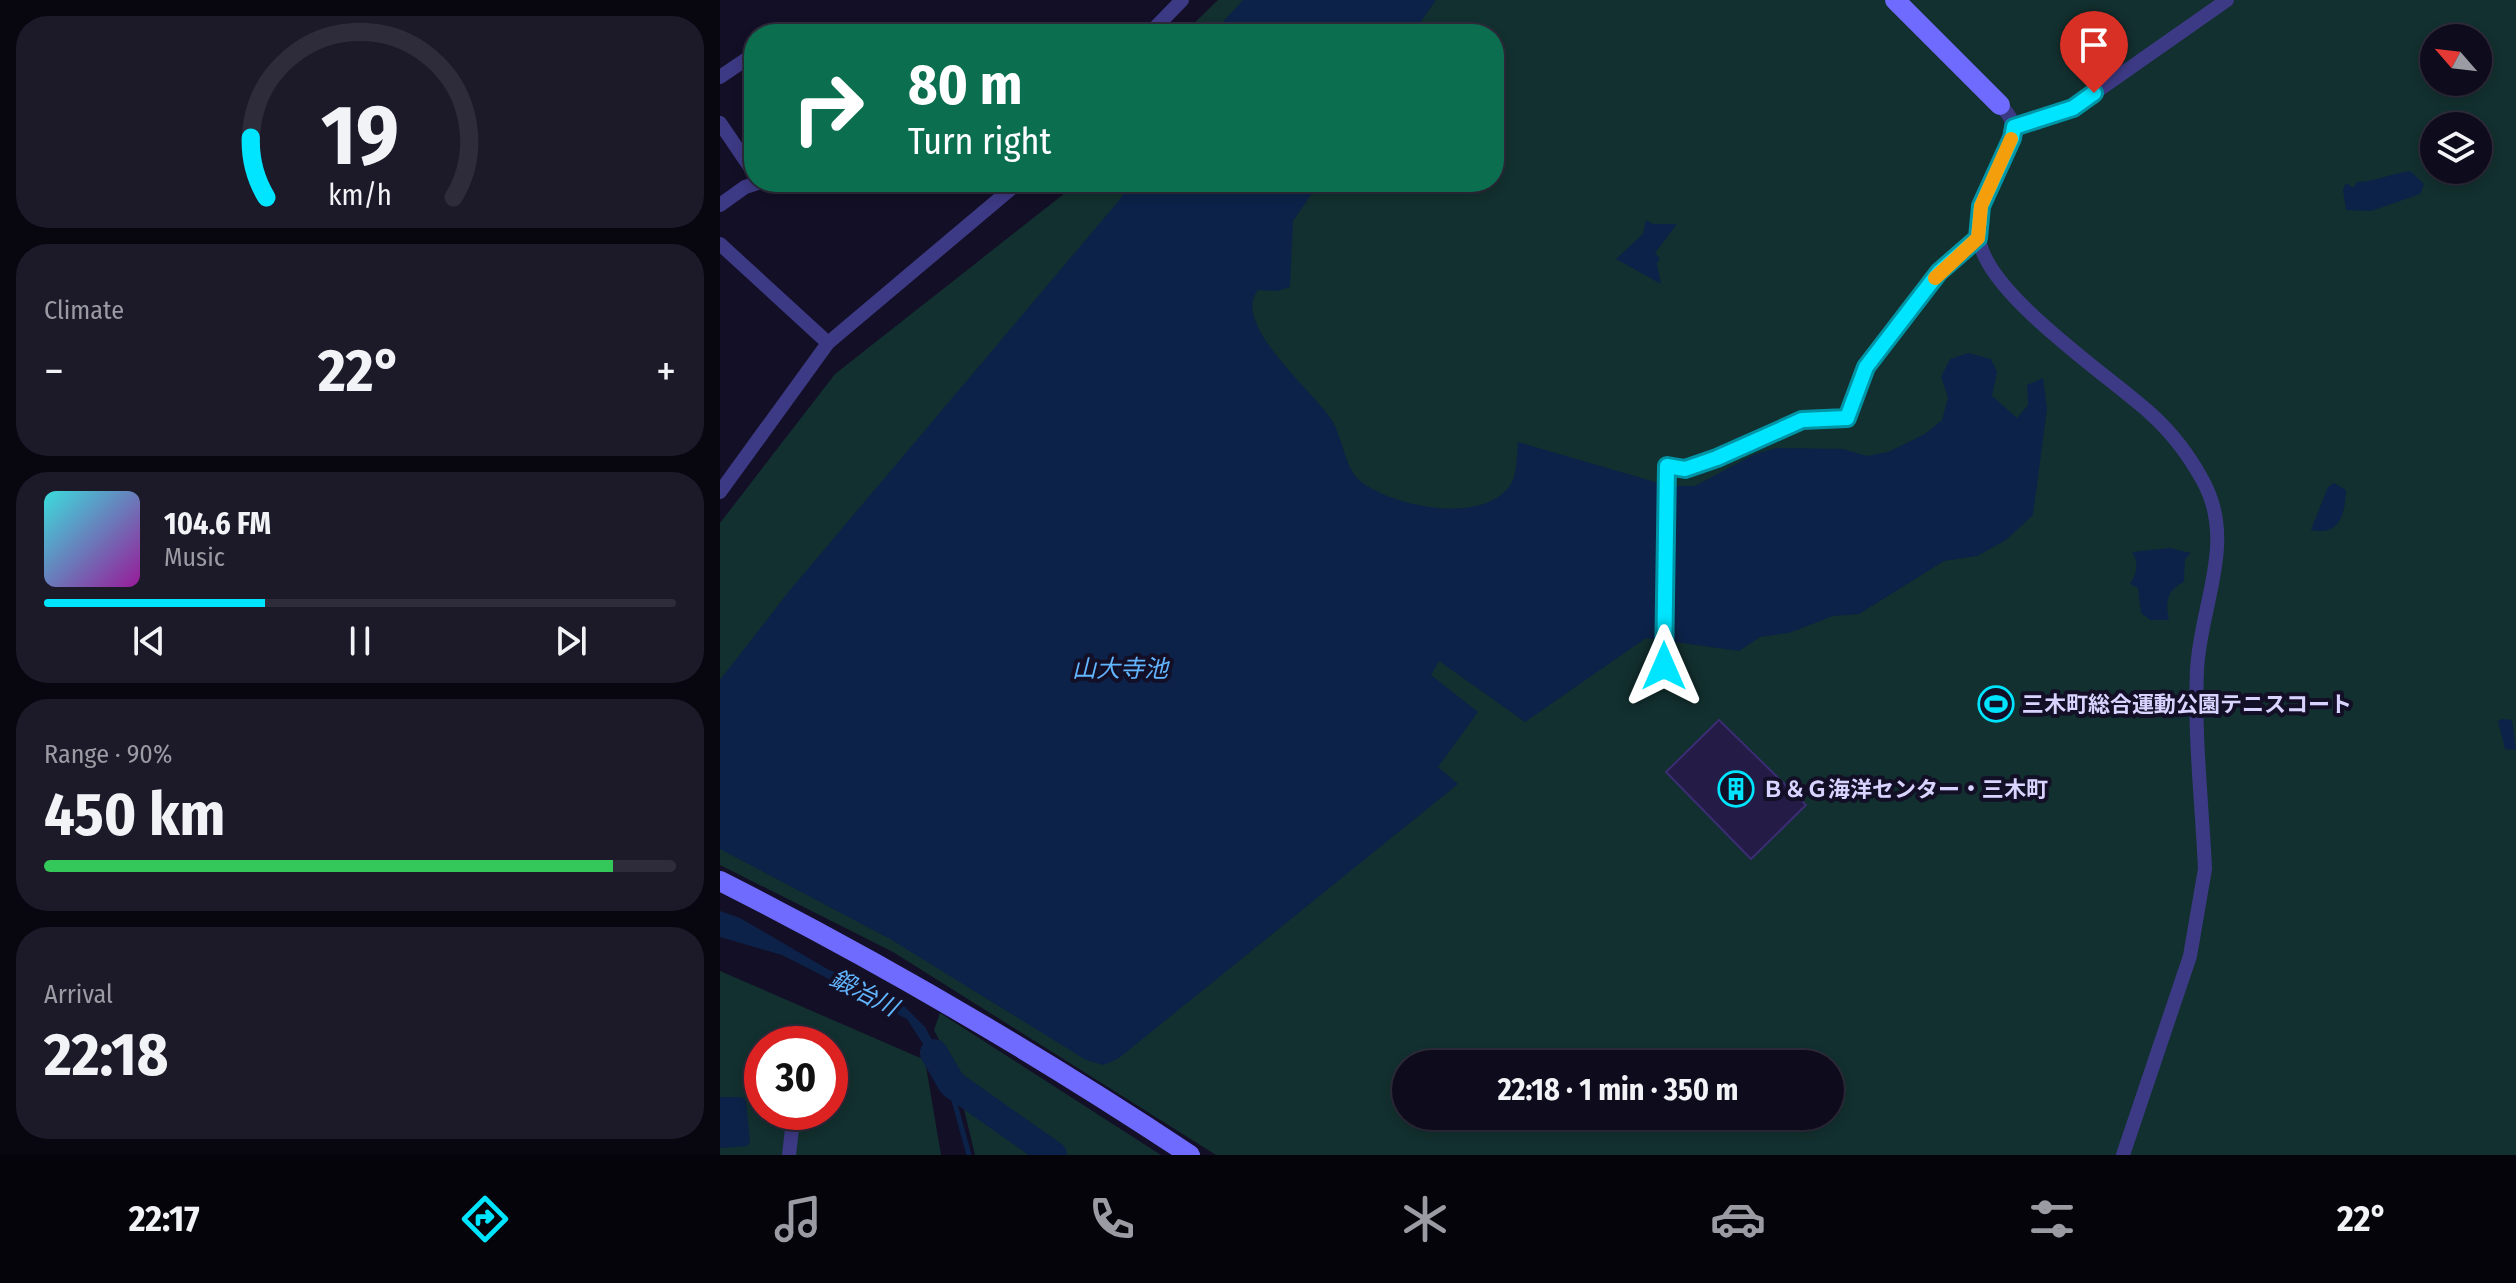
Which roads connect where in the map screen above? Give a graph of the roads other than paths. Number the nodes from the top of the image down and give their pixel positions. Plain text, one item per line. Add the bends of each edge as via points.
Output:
1 (1182, 0) edge
2 (1895, 0) edge
3 (2227, 0) edge
4 (1159, 24) edge
5 (744, 61) edge
6 (720, 77) edge
7 (2000, 105) joint
8 (720, 123) edge
9 (2014, 127) junction
10 (744, 158) edge
11 (744, 188) edge
12 (1007, 192) edge
13 (720, 205) edge
14 (1978, 238) junction
15 (720, 244) edge
16 (828, 343) junction
17 (720, 492) edge
18 (1664, 666) dead end
19 (720, 881) edge
20 (792, 1130) edge
21 (789, 1155) edge
22 (1190, 1155) edge
23 (2123, 1155) edge

1 - 4 street
2 - 7 street
3 - 9 street via 2073,108
5 - 6 street
7 - 9 street
8 - 10 street
9 - 14 street via 1981,206
11 - 13 street
12 - 16 street
14 - 18 street via 1939,272 1866,367 1847,418 1802,420 1696,466 1667,466
14 - 23 street via 2012,297 2153,416 2174,440 2205,484 2215,512 2217,563 2197,678 2202,897 2190,956
15 - 16 street
16 - 17 street
19 - 22 street via 885,968
20 - 21 street

